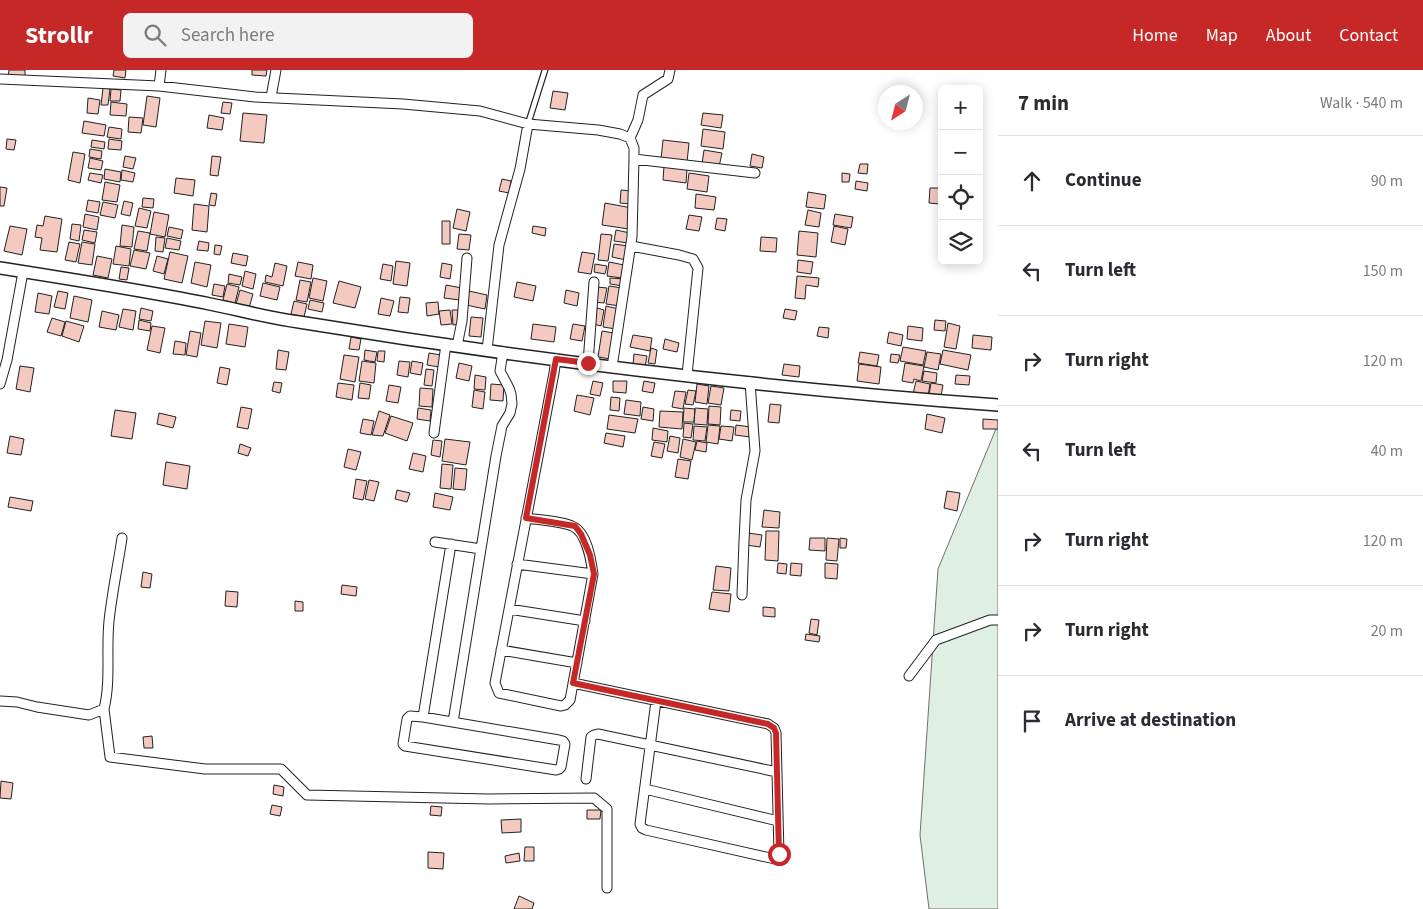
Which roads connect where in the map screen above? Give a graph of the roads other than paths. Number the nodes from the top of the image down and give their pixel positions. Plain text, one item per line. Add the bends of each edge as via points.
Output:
1 (161, 70) edge
2 (276, 70) edge
3 (545, 70) edge
4 (670, 70) edge
5 (0, 79) edge
6 (159, 86) junction
7 (271, 98) junction
8 (528, 124) junction
9 (630, 138) junction
10 (634, 159) junction
11 (755, 173) dead end
12 (631, 246) junction
13 (467, 258) dead end
14 (0, 268) edge
15 (23, 272) junction
16 (594, 282) dead end
17 (452, 345) junction
18 (487, 350) junction
19 (503, 352) junction
20 (556, 359) junction
21 (588, 363) junction
22 (612, 367) junction
23 (687, 375) junction
24 (750, 382) junction
25 (0, 384) edge
26 (998, 405) edge
27 (434, 433) dead end
28 (526, 518) junction
29 (122, 538) dead end
30 (435, 542) dead end
31 (451, 544) junction
32 (481, 549) junction
33 (517, 564) junction
34 (594, 574) junction
35 (742, 595) dead end
36 (509, 609) junction
37 (998, 620) edge
38 (585, 621) junction
39 (501, 650) junction
40 (577, 663) junction
41 (909, 676) dead end
42 (573, 683) junction
43 (0, 701) edge
44 (656, 701) junction
45 (104, 709) junction
46 (423, 717) junction
47 (453, 722) junction
48 (650, 745) junction
49 (777, 772) junction
50 (586, 779) dead end
51 (645, 788) junction
52 (778, 821) junction
53 (607, 888) dead end

1 - 6 street
2 - 7 street
3 - 8 lane
4 - 9 street via 668,79 643,95
5 - 6 street
6 - 7 street
7 - 8 street via 480,111
8 - 9 street via 598,130
8 - 18 street via 520,169 499,244
9 - 10 street
10 - 11 street
10 - 12 street
12 - 22 street
12 - 23 street via 693,259 698,268
13 - 17 street via 462,321
14 - 15 street
15 - 17 street via 296,322
15 - 25 street
16 - 21 street
17 - 18 street
17 - 27 street
18 - 19 street
19 - 20 street
19 - 32 street via 500,371 509,388 512,404 502,426
20 - 21 street
20 - 28 street
21 - 22 street
22 - 23 street
23 - 24 street
24 - 26 street
24 - 35 street via 755,451 746,500
28 - 33 street
28 - 34 street via 575,526 590,555
29 - 45 street via 109,622 108,695
30 - 31 street
31 - 32 street
31 - 46 street
32 - 47 street
33 - 34 street
33 - 36 street
34 - 38 street
36 - 38 street
36 - 39 street
37 - 41 street via 936,640
38 - 40 street
39 - 40 street
39 - 42 street via 495,683 499,693 561,706 570,700
40 - 42 street
42 - 44 street
43 - 45 street via 89,715
44 - 48 street
44 - 49 street via 768,724 776,733
45 - 53 street via 110,757 205,769 281,769 307,795 594,798 607,809
46 - 47 street
46 - 47 street via 410,716 407,719 405,746 556,770 561,767 563,741
48 - 49 street
48 - 50 street via 594,735 591,737
48 - 51 street
49 - 52 street
51 - 52 street
51 - 52 street via 640,824 646,830 775,859 779,854

